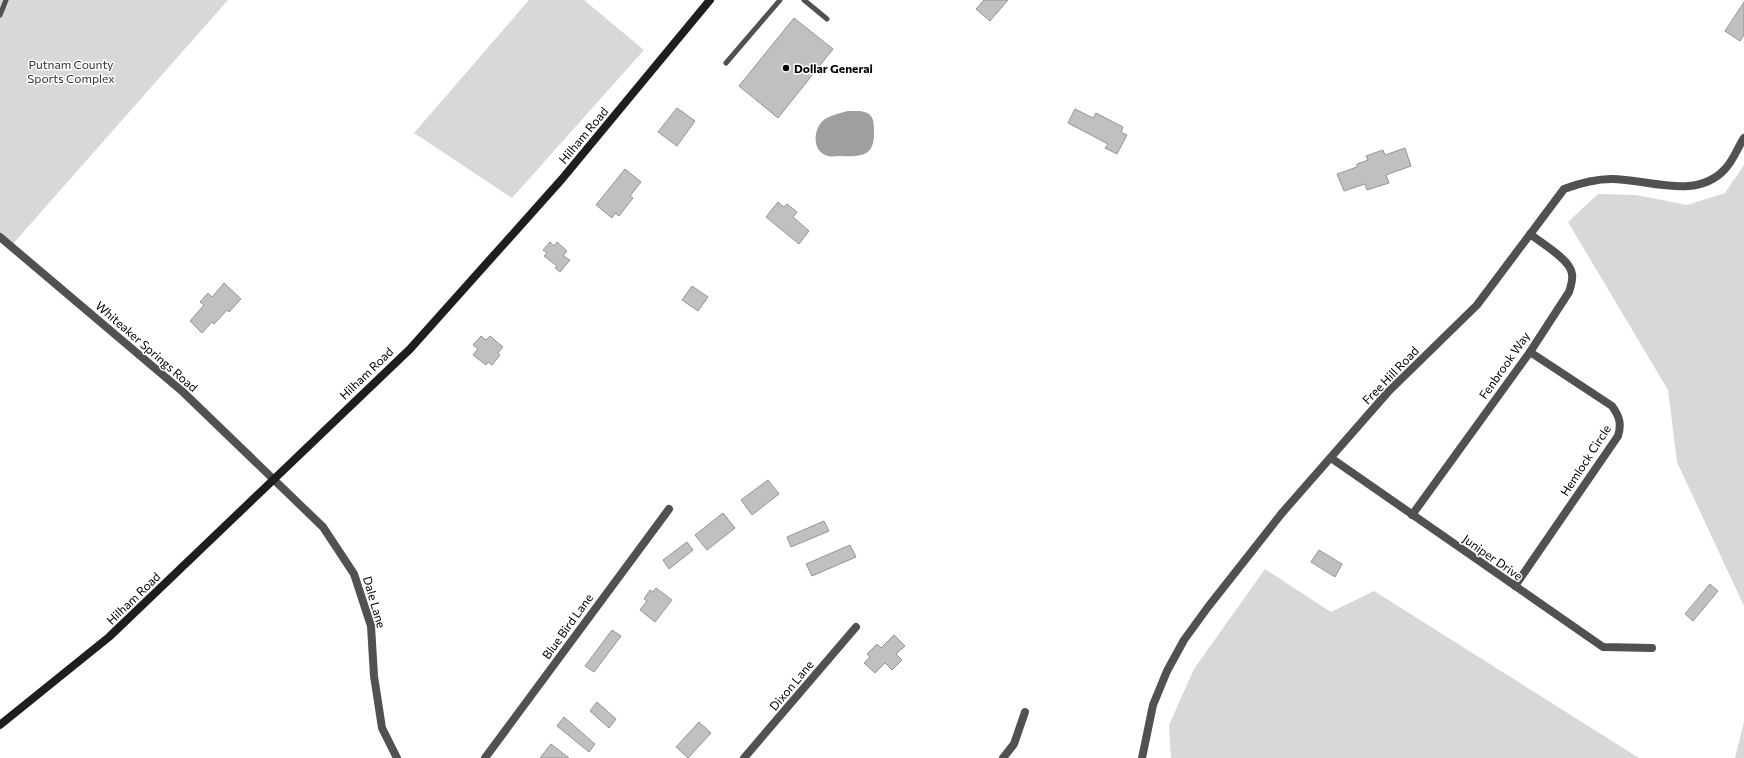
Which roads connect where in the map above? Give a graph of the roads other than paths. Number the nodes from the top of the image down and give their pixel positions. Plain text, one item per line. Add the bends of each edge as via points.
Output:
1 (6, 0) edge
2 (710, 0) edge
3 (780, 0) edge
4 (804, 0) edge
5 (0, 15) edge
6 (827, 19) dead end
7 (726, 63) dead end
8 (1744, 138) edge
9 (1530, 234) junction
10 (0, 237) edge
11 (1530, 352) junction
12 (1331, 458) junction
13 (272, 479) junction
14 (669, 509) dead end
15 (1412, 515) junction
16 (1515, 586) junction
17 (856, 627) dead end
18 (1652, 648) dead end
19 (1025, 712) dead end
20 (0, 725) edge
21 (397, 758) edge
22 (485, 758) edge
23 (744, 758) edge
24 (1003, 758) edge
25 (1142, 758) edge

1 - 5 lane
2 - 13 main road, Hilham Road via 562,179 410,348
3 - 7 lane
4 - 6 lane
8 - 9 street, Free Hill Road via 1725,169 1709,181 1694,186 1612,179 1586,181 1564,189
9 - 11 street, Fenbrook Way via 1567,262 1572,273 1569,292
9 - 12 street, Free Hill Road via 1477,305 1388,392
10 - 13 street, Whiteaker Springs Road via 183,392
11 - 15 street, Fenbrook Way
11 - 16 street, Hemlock Circle via 1612,406 1619,416 1621,427 1618,436
12 - 15 street, Juniper Drive
12 - 25 street, Free Hill Road via 1282,513 1184,640 1153,705
13 - 20 main road, Hilham Road via 109,637
13 - 21 street, Dale Lane via 323,526 354,574 372,626 374,676 382,728
14 - 22 street, Blue Bird Lane
15 - 16 street, Juniper Drive
16 - 18 street, Juniper Drive via 1603,647
17 - 23 street, Dixon Lane
19 - 24 street via 1014,744

